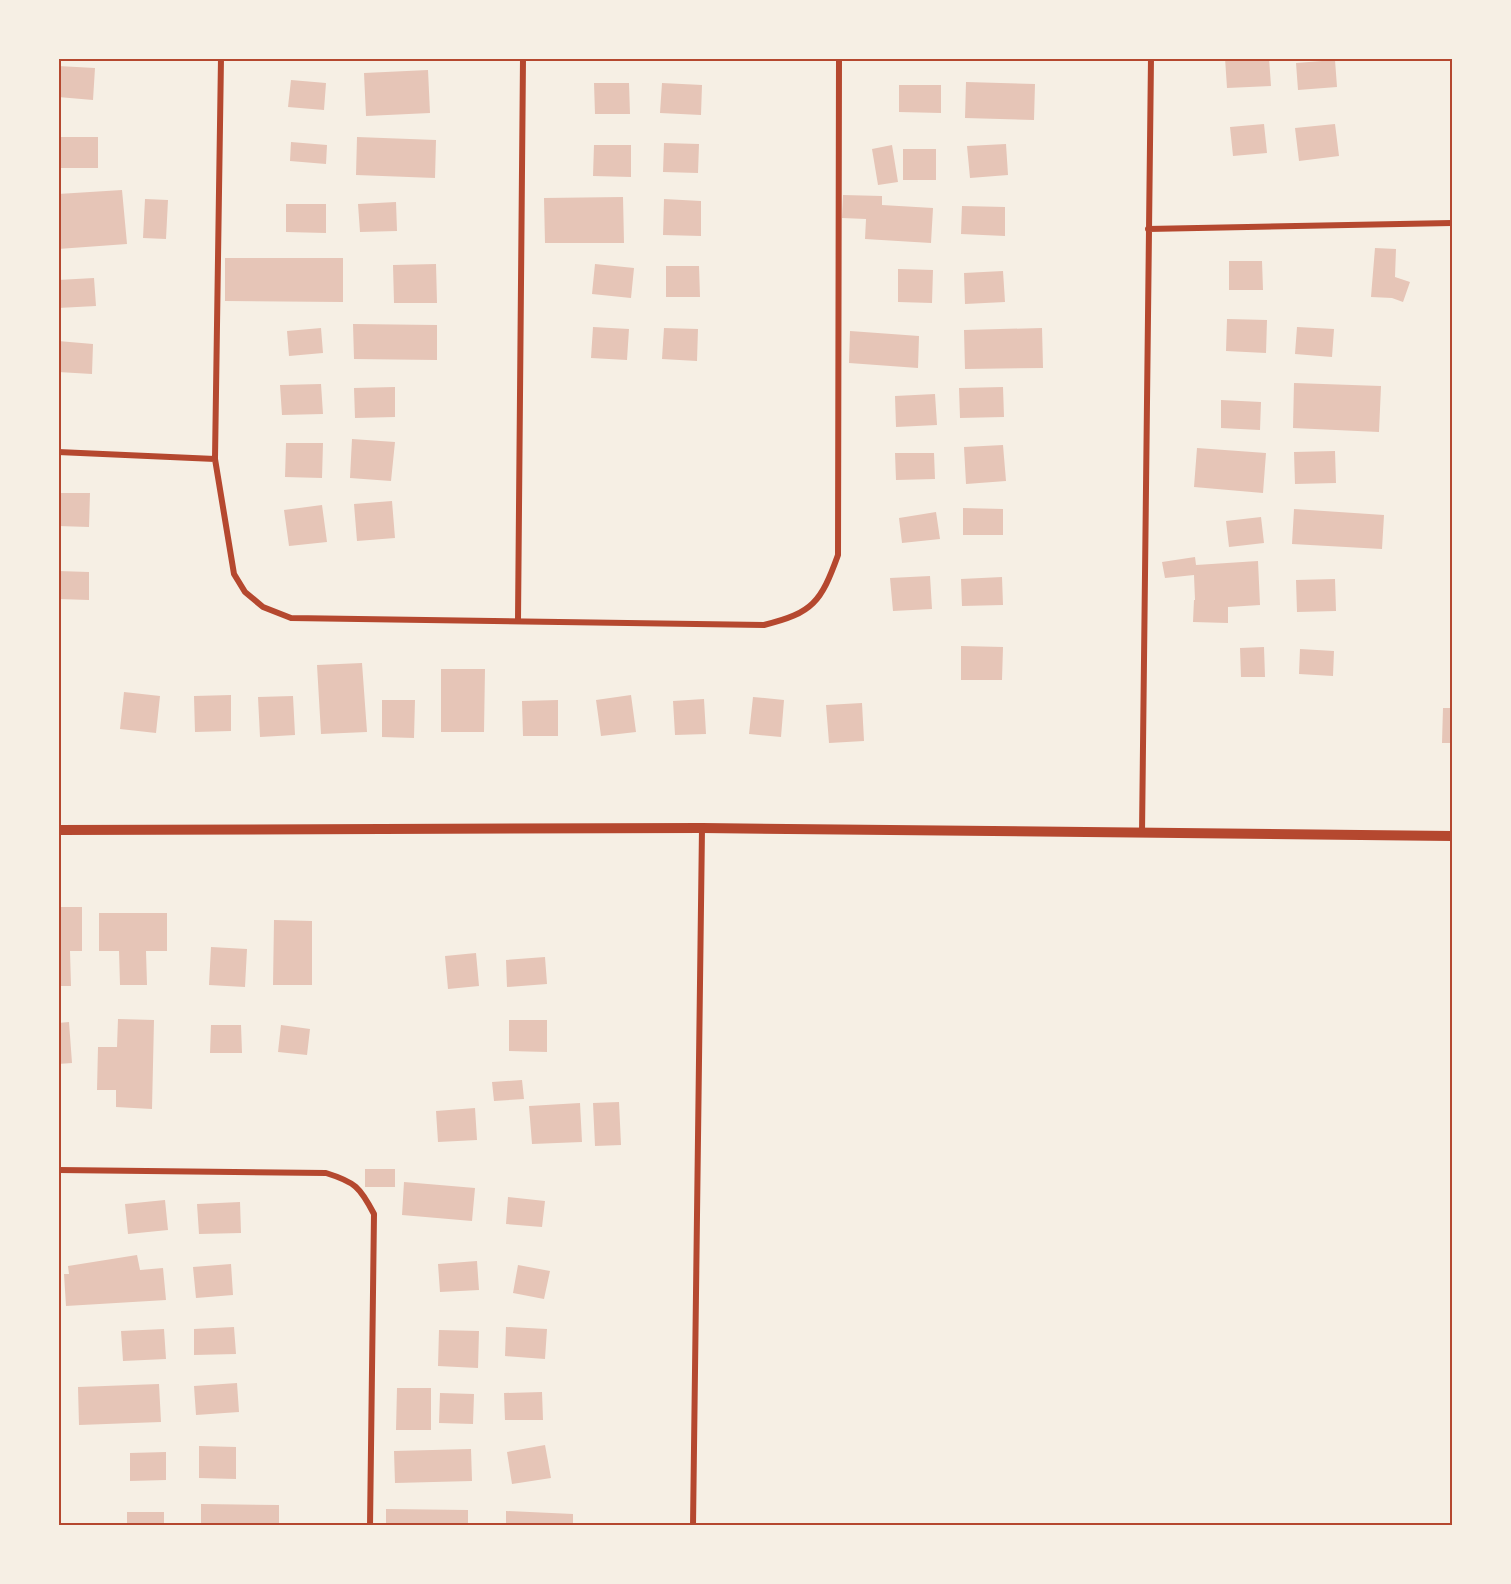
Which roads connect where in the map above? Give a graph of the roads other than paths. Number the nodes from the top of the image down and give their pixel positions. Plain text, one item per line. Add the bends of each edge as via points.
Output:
1 (221, 58) edge
2 (523, 58) edge
3 (839, 58) edge
4 (1150, 58) edge
5 (1452, 223) edge
6 (1148, 229) junction
7 (58, 452) edge
8 (215, 459) junction
9 (518, 620) junction
10 (702, 828) junction
11 (58, 830) edge
12 (1142, 833) junction
13 (1452, 836) edge
14 (58, 1170) edge
15 (370, 1526) edge
16 (693, 1526) edge

1 - 8 street
2 - 9 street
3 - 9 street via 838,555 827,586 807,609 764,625
4 - 6 street
5 - 6 street
6 - 12 street
7 - 8 street
8 - 9 street via 234,574 245,592 263,607 291,618
10 - 11 street
10 - 12 street
10 - 16 street
12 - 13 street
14 - 15 street via 326,1173 345,1179 362,1191 374,1214

